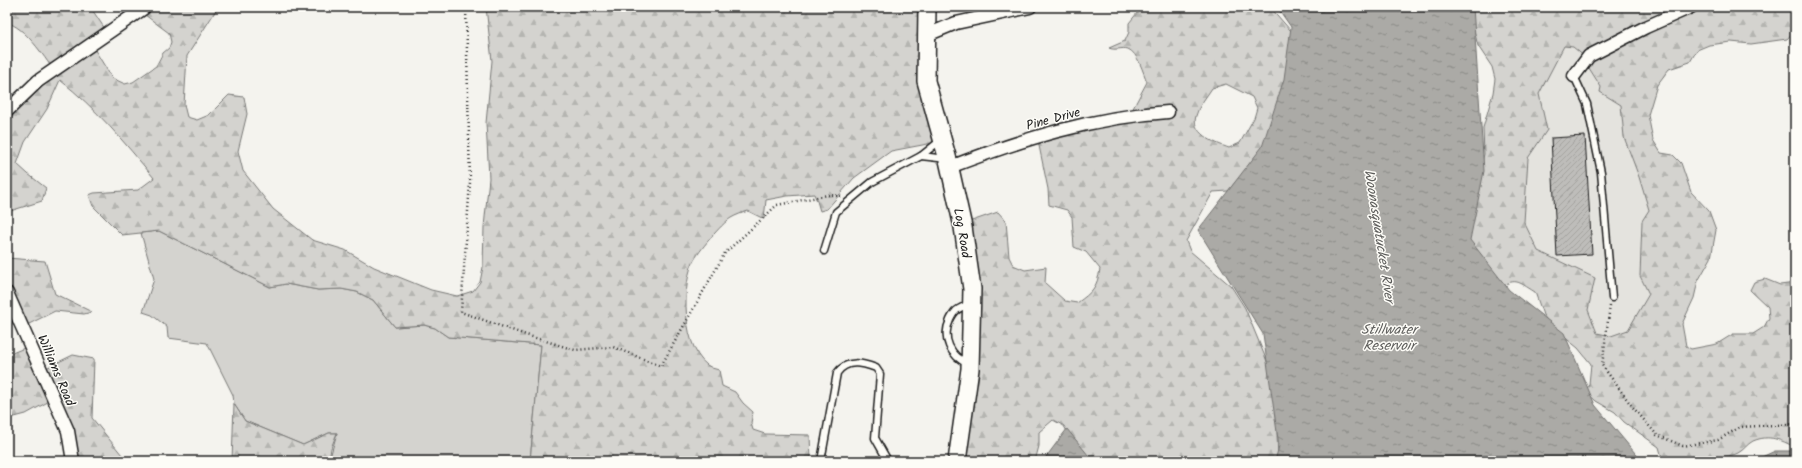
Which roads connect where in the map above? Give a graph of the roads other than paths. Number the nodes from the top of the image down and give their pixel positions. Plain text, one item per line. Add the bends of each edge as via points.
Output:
1 (927, 7) edge
2 (1030, 7) edge
3 (1691, 7) edge
4 (144, 8) edge
5 (927, 35) junction
6 (1574, 76) joint
7 (7, 111) edge
8 (1168, 112) dead end
9 (942, 139) junction
10 (921, 156) junction
11 (949, 163) junction
12 (824, 251) dead end
13 (7, 293) edge
14 (1612, 298) road end
15 (972, 302) junction
16 (970, 365) junction
17 (73, 461) edge
18 (821, 461) edge
19 (888, 461) edge
20 (957, 461) edge

1 - 5 street, Log Road
2 - 5 street via 956,22
3 - 6 street via 1589,56
4 - 7 street via 38,81
5 - 9 street, Log Road via 926,82
6 - 14 lane via 1587,104 1601,172
8 - 11 street, Pine Drive via 1141,114 1071,127
9 - 10 lane
9 - 11 street, Log Road
10 - 11 lane
10 - 12 lane via 872,182 836,212
11 - 15 street, Log Road via 963,227
13 - 17 street, Williams Road via 68,431
15 - 16 street, Log Road
15 - 16 lane via 955,311 948,324 946,338 950,350 959,360
16 - 20 street, Log Road
18 - 19 lane via 837,373 849,363 864,363 876,368 880,374 875,438

